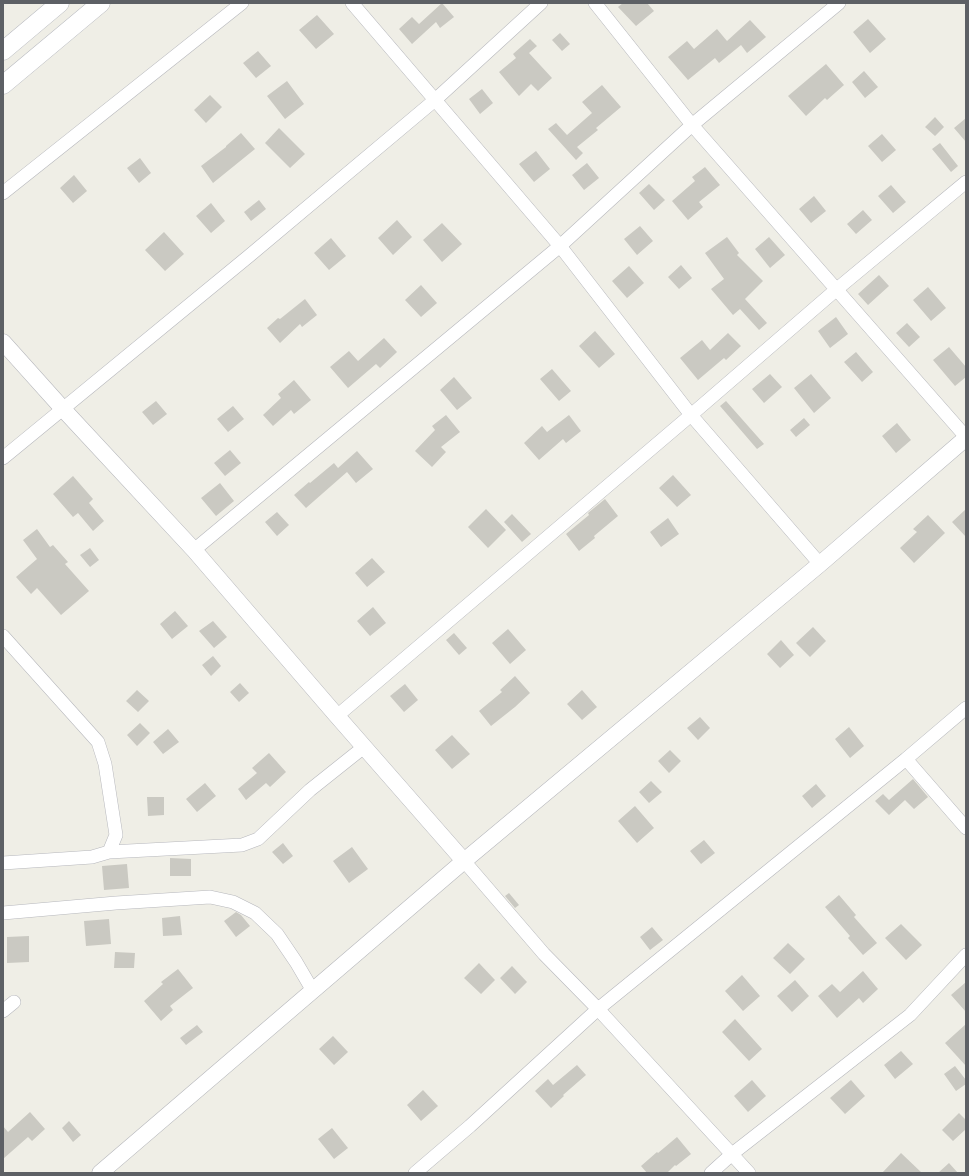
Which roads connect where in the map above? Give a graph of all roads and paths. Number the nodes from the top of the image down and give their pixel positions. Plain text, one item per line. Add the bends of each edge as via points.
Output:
1 (60, 3) edge
2 (102, 3) edge
3 (242, 3) edge
4 (352, 3) edge
5 (541, 3) edge
6 (595, 3) edge
7 (839, 3) edge
8 (3, 51) edge
9 (3, 85) edge
10 (435, 100) junction
11 (692, 125) junction
12 (966, 182) edge
13 (3, 193) edge
14 (560, 246) junction
15 (837, 289) junction
16 (3, 342) edge
17 (63, 409) junction
18 (691, 415) junction
19 (966, 437) edge
20 (3, 458) edge
21 (194, 550) junction
22 (820, 564) junction
23 (3, 636) edge
24 (966, 708) edge
25 (337, 716) junction
26 (364, 747) junction
27 (906, 759) junction
28 (966, 828) edge
29 (109, 852) junction
30 (464, 861) junction
31 (3, 863) edge
32 (3, 913) edge
33 (966, 955) edge
34 (313, 991) junction
35 (14, 1002) dead end
36 (598, 1009) junction
37 (3, 1011) edge
38 (732, 1154) junction
39 (100, 1173) edge
40 (415, 1173) edge
41 (711, 1173) edge
42 (749, 1173) edge

1 - 8 main road
2 - 9 main road
3 - 13 street
4 - 10 street
5 - 10 street
6 - 11 street
7 - 11 street
10 - 14 street
10 - 17 street
11 - 14 street
11 - 15 street
12 - 15 street
14 - 18 street
14 - 21 street
15 - 18 street
15 - 19 street
16 - 17 street
17 - 20 street
17 - 21 street
18 - 22 street
18 - 25 street
19 - 22 street
21 - 25 street
22 - 30 street
23 - 29 street via 98,742 105,764 116,835
24 - 27 street
25 - 26 street
26 - 29 street via 310,790 258,838 242,845
26 - 30 street
27 - 28 street
27 - 36 street
29 - 31 street via 92,857
30 - 34 street
30 - 36 street via 544,954
32 - 34 street via 210,897 233,902 255,913 277,934
33 - 38 street via 910,1015
34 - 39 street
35 - 37 street
36 - 38 street
36 - 40 street
38 - 41 street
38 - 42 street

